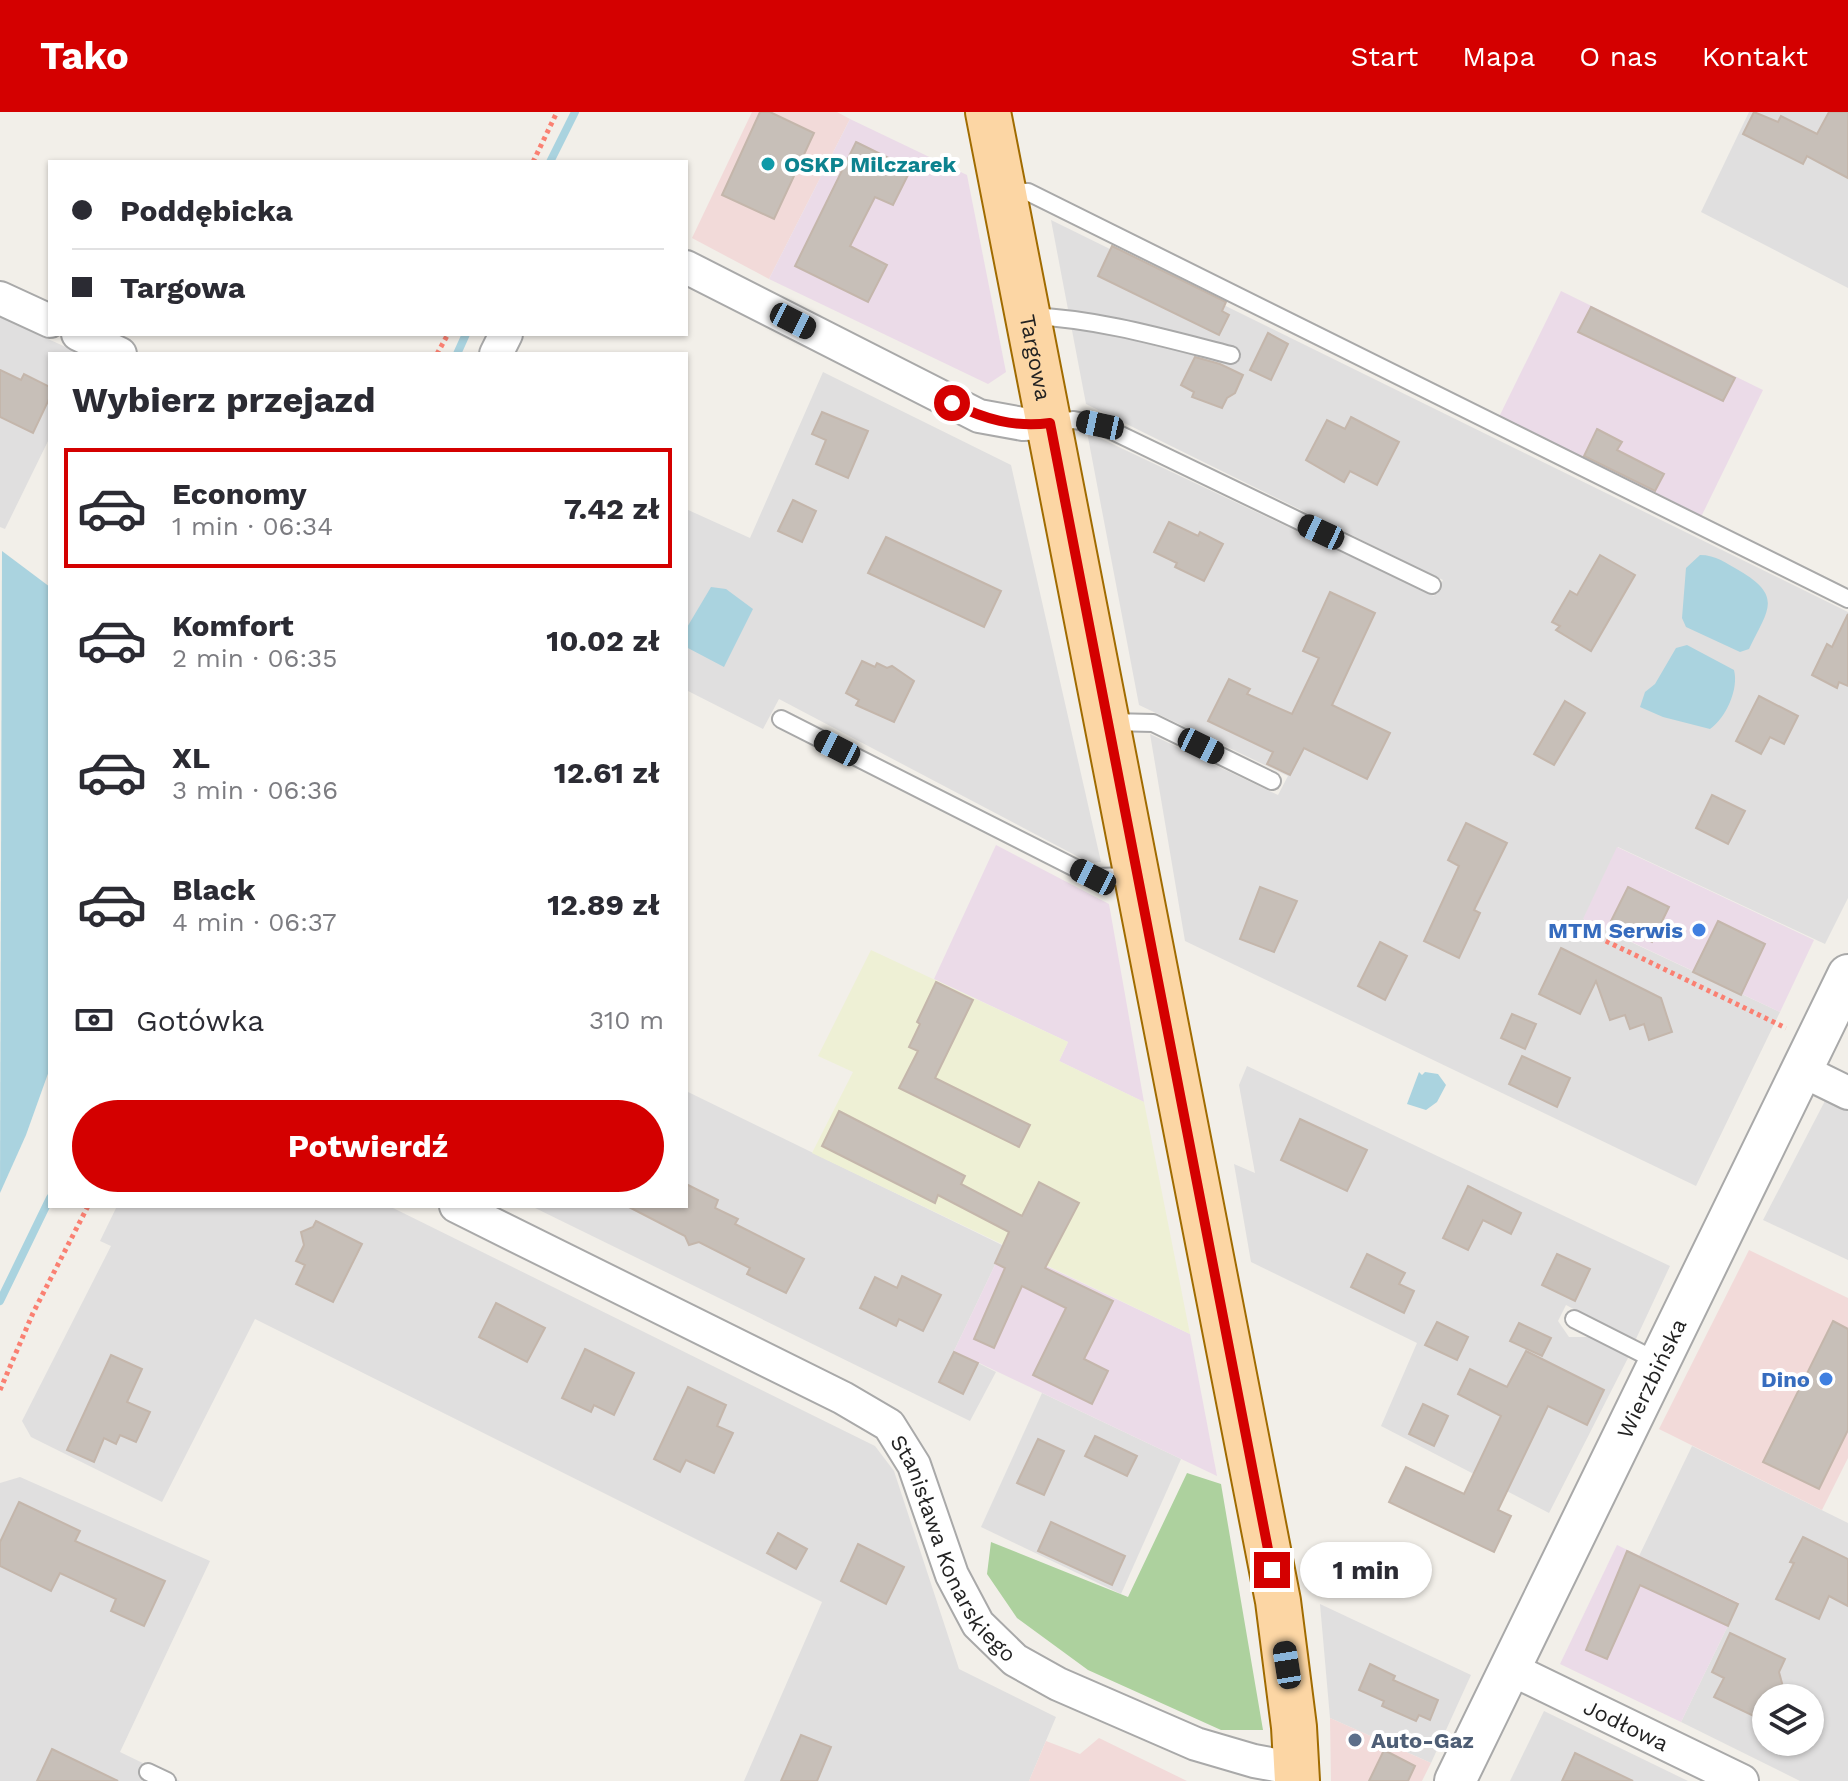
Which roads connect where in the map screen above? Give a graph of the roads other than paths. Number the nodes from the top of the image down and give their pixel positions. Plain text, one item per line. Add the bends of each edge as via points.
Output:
1 (988, 112) edge
2 (1004, 191) junction
3 (688, 268) edge
4 (0, 298) edge
5 (1029, 316) junction
6 (48, 320) edge
7 (82, 336) edge
8 (116, 352) edge
9 (1231, 355) dead end
10 (1050, 423) junction
11 (1432, 585) dead end
12 (1848, 599) edge
13 (781, 719) dead end
14 (1108, 722) junction
15 (1272, 781) dead end
16 (1138, 876) junction
17 (1848, 975) edge
18 (1808, 1056) junction
19 (1848, 1093) edge
20 (460, 1208) edge
21 (1574, 1319) dead end
22 (1660, 1363) junction
23 (1511, 1669) junction
24 (148, 1772) dead end
25 (1297, 1775) edge
26 (167, 1781) edge
27 (1455, 1781) edge
28 (1742, 1781) edge

1 - 2 main road, Targowa
2 - 5 main road, Targowa
2 - 12 lane via 1028,192
3 - 10 street via 979,416
4 - 6 street
5 - 9 lane via 1072,318
5 - 10 main road, Targowa
7 - 8 street
10 - 11 lane via 1100,425
10 - 14 main road, Targowa
13 - 16 lane via 1093,877
14 - 15 lane via 1153,723
14 - 16 main road, Targowa
16 - 25 main road, Targowa via 1278,1601
17 - 18 street, Wierzbińska
18 - 19 street
18 - 22 street, Wierzbińska
20 - 25 street, Stanisława Konarskiego via 889,1425 914,1465 952,1575 978,1624 1015,1660 1196,1744
21 - 22 lane
22 - 23 street, Wierzbińska
23 - 27 street, Wierzbińska
23 - 28 street, Jodłowa
24 - 26 lane

